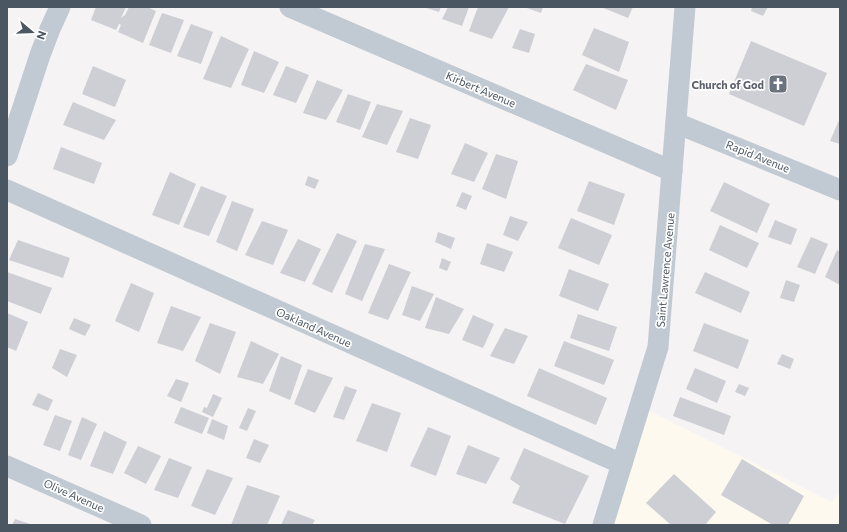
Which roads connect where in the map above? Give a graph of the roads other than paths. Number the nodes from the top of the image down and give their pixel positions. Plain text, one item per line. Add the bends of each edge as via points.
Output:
1 (60, 7) edge
2 (290, 7) edge
3 (686, 7) edge
4 (676, 123) junction
5 (7, 156) edge
6 (672, 171) junction
7 (7, 190) edge
8 (840, 190) edge
9 (622, 464) junction
10 (7, 466) edge
11 (141, 525) edge
12 (603, 525) edge

1 - 5 street via 40,55
2 - 6 street, Kirbert Avenue
3 - 4 street, Saint Lawrence Avenue
4 - 6 street, Saint Lawrence Avenue
4 - 8 street, Rapid Avenue
6 - 9 street, Saint Lawrence Avenue via 658,347
7 - 9 street, Oakland Avenue
9 - 12 street, Saint Lawrence Avenue
10 - 11 street, Olive Avenue

